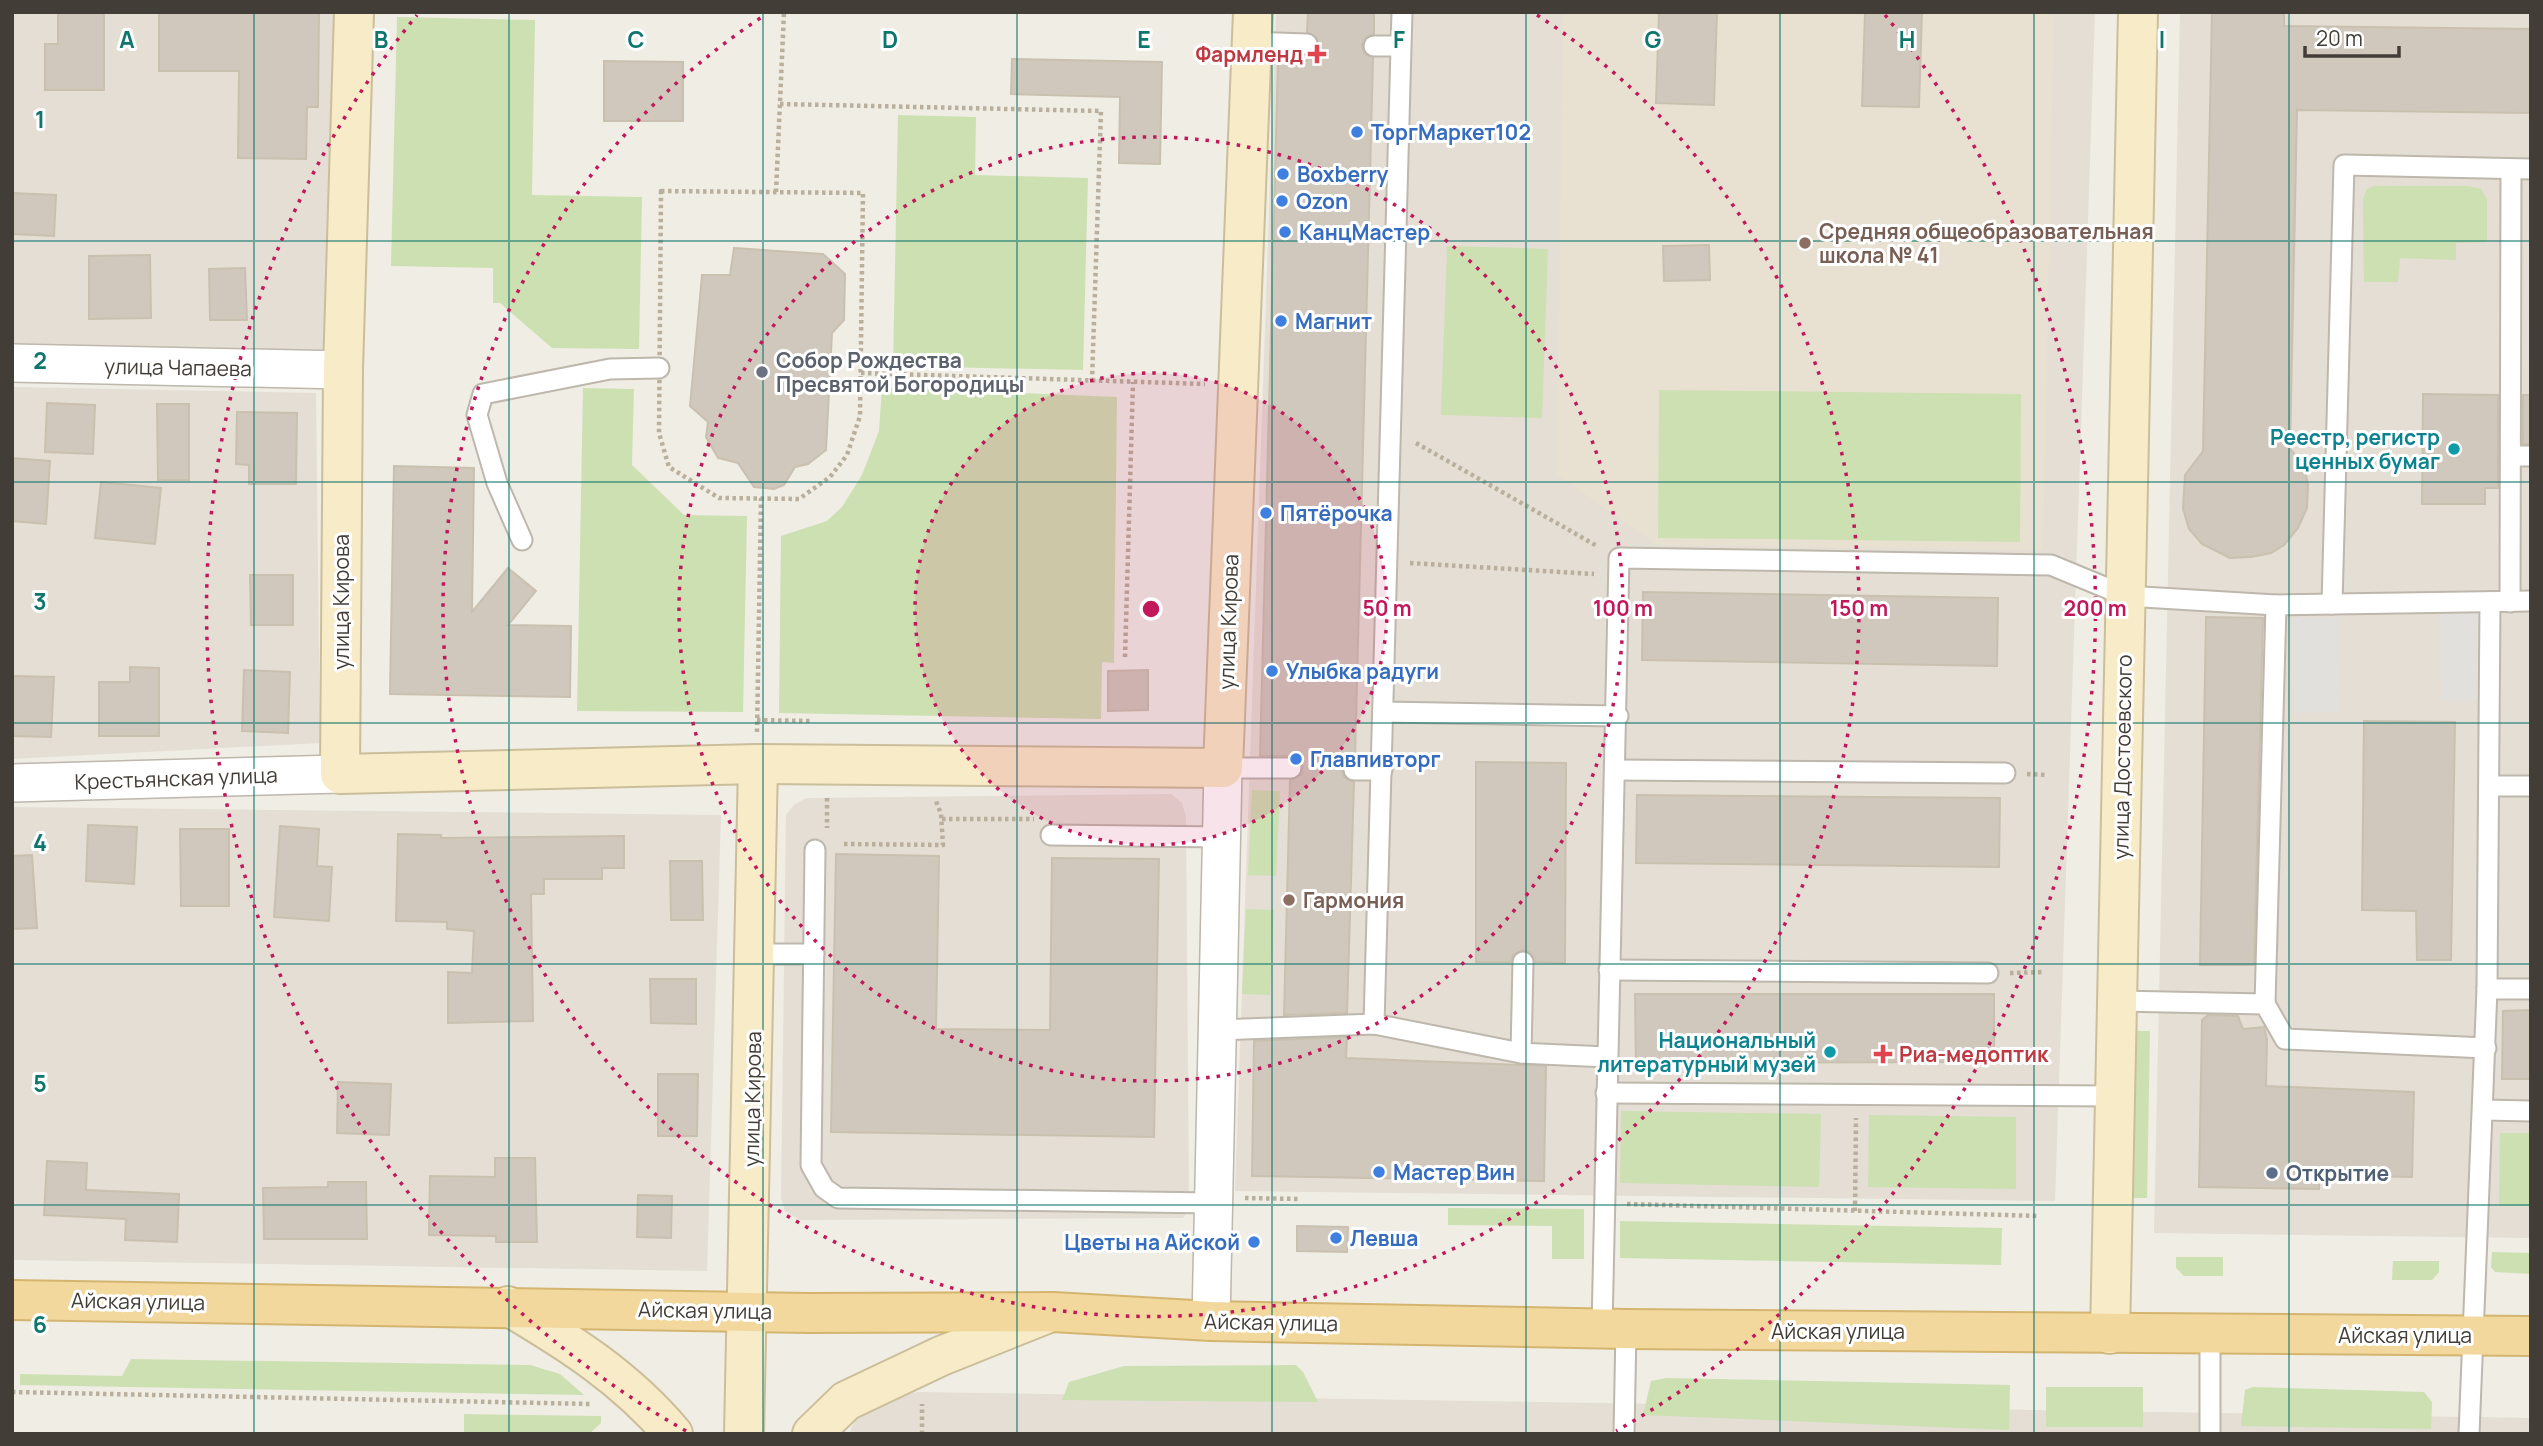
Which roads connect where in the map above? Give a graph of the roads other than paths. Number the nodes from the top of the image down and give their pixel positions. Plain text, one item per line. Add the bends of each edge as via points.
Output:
1 (354, 12) edge
2 (1402, 12) edge
3 (2138, 12) edge
4 (1252, 27) edge
5 (1307, 44) dead end
6 (1374, 46) dead end
7 (1400, 46) junction
8 (2511, 169) junction
9 (2531, 169) edge
10 (12, 363) edge
11 (659, 368) road end
12 (343, 370) junction
13 (2521, 456) edge
14 (522, 540) dead end
15 (2126, 596) junction
16 (2531, 601) edge
17 (2490, 602) junction
18 (2510, 602) junction
19 (2332, 604) junction
20 (2276, 605) junction
21 (1383, 712) junction
22 (1618, 716) junction
23 (758, 764) junction
24 (1223, 768) junction
25 (1291, 768) dead end
26 (1354, 770) dead end
27 (1382, 770) junction
28 (1616, 770) junction
29 (2005, 773) dead end
30 (340, 774) junction
31 (12, 783) edge
32 (2488, 786) junction
33 (2531, 786) edge
34 (1051, 835) road end
35 (1221, 837) junction
36 (815, 850) dead end
37 (754, 954) junction
38 (814, 954) junction
39 (1523, 962) dead end
40 (1609, 970) junction
41 (1988, 973) road end
42 (2487, 989) junction
43 (2531, 989) edge
44 (2117, 1001) junction
45 (2265, 1004) junction
46 (1374, 1024) junction
47 (1217, 1030) junction
48 (2486, 1048) junction
49 (1521, 1053) junction
50 (1607, 1057) junction
51 (1606, 1093) junction
52 (2115, 1096) junction
53 (2484, 1110) junction
54 (2531, 1111) edge
55 (1229, 1200) junction
56 (12, 1300) edge
57 (508, 1306) junction
58 (747, 1311) junction
59 (1053, 1312) junction
60 (1211, 1321) junction
61 (1614, 1329) junction
62 (2109, 1334) junction
63 (2210, 1335) junction
64 (2475, 1335) junction
65 (2531, 1336) edge
66 (673, 1434) edge
67 (744, 1434) edge
68 (812, 1434) edge
69 (1623, 1434) edge
70 (2210, 1434) edge
71 (2469, 1434) edge

1 - 12 street, улица Кирова
2 - 7 lane
3 - 15 street, улица Достоевского
4 - 5 lane
4 - 24 street, улица Кирова
6 - 7 lane
7 - 21 lane
8 - 9 lane
8 - 13 lane
8 - 19 lane via 2344,165
10 - 12 street, улица Чапаева
11 - 14 lane via 610,369 483,394 477,415 497,483
12 - 30 street, улица Кирова
13 - 18 lane
15 - 20 lane
15 - 22 lane via 2051,565 1619,567
15 - 44 street, улица Достоевского
16 - 18 lane
17 - 18 lane
17 - 19 lane
17 - 32 lane
19 - 20 lane
20 - 45 lane
21 - 22 lane
21 - 27 lane
22 - 28 lane
23 - 24 street
23 - 30 street
23 - 37 street, улица Кирова
24 - 25 lane
24 - 35 street
26 - 27 lane
27 - 46 lane
28 - 29 lane
28 - 40 lane
30 - 31 street, Крестьянская улица
32 - 33 lane
32 - 42 lane
34 - 35 lane
35 - 47 street
36 - 38 lane
37 - 38 lane
37 - 58 street, улица Кирова
38 - 55 lane via 811,1165 824,1188 838,1198
39 - 49 lane
40 - 41 lane
40 - 50 lane
42 - 43 lane
42 - 48 lane
44 - 45 lane
44 - 52 street, улица Достоевского
45 - 48 lane via 2285,1038
46 - 47 lane
46 - 49 lane
47 - 55 street
48 - 53 lane
49 - 50 lane
50 - 51 lane
51 - 52 lane
51 - 61 lane via 1605,1203
52 - 62 street, улица Достоевского
53 - 54 lane
53 - 64 lane
55 - 60 street
56 - 57 main road, Айская улица
57 - 58 main road, Айская улица
57 - 66 street via 581,1349 648,1404
58 - 59 main road, Айская улица
58 - 67 street, улица Кирова
59 - 60 main road, Айская улица
59 - 68 street via 941,1356 846,1401
60 - 61 main road, Айская улица
61 - 62 main road, Айская улица
61 - 69 lane
62 - 63 main road, Айская улица
63 - 64 main road, Айская улица
63 - 70 lane
64 - 65 main road, Айская улица
64 - 71 lane

